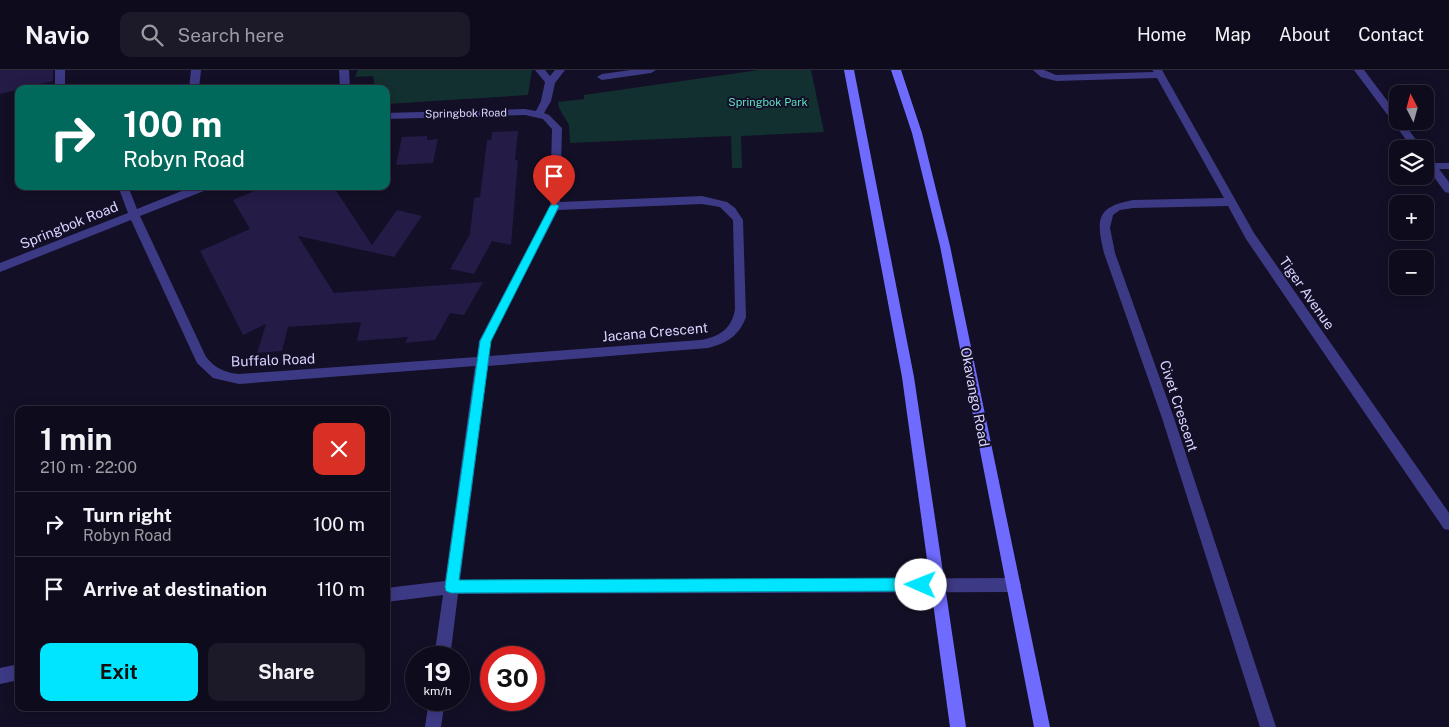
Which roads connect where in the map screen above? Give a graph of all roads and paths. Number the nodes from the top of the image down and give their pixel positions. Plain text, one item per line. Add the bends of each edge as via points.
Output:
1 (60, 70) edge
2 (196, 70) edge
3 (344, 70) edge
4 (540, 70) edge
5 (560, 70) edge
6 (651, 70) edge
7 (849, 70) edge
8 (896, 70) edge
9 (1038, 70) edge
10 (1359, 70) edge
11 (1158, 72) edge
12 (602, 77) dead end
13 (550, 82) junction
14 (60, 85) edge
15 (194, 85) edge
16 (345, 85) edge
17 (542, 115) junction
18 (390, 116) edge
19 (1411, 140) edge
20 (1434, 163) edge
21 (1449, 166) edge
22 (1434, 170) edge
23 (1449, 189) edge
24 (124, 190) edge
25 (196, 190) edge
26 (1229, 202) junction
27 (554, 206) junction
28 (134, 216) junction
29 (0, 268) edge
30 (482, 362) junction
31 (1449, 524) edge
32 (937, 584) junction
33 (1014, 585) junction
34 (451, 587) junction
35 (390, 594) edge
36 (444, 646) edge
37 (15, 673) edge
38 (0, 676) edge
39 (435, 711) edge
40 (433, 727) edge
41 (958, 727) edge
42 (1042, 727) edge
43 (1268, 727) edge

1 - 14 street
2 - 15 street
3 - 16 street
4 - 13 street
5 - 13 street
6 - 12 street
7 - 32 main road via 908,377
8 - 33 main road, Okavango Road via 917,133 945,246
9 - 11 street via 1056,78
10 - 19 street
11 - 26 street, Tiger Avenue
13 - 17 street
17 - 18 street, Springbok Road via 525,112
17 - 27 street via 557,128
20 - 21 street
22 - 23 street
24 - 28 street, Buffalo Road
25 - 28 street, Springbok Road
26 - 31 street, Tiger Avenue
26 - 43 street, Civet Crescent via 1120,206 1109,211 1104,234
27 - 30 street via 485,341
27 - 30 street, Jacana Crescent via 702,200 717,202 730,209 738,220 741,318 722,340 706,344
28 - 29 street, Springbok Road
28 - 30 street, Buffalo Road via 201,360 221,376 239,379
30 - 34 street
32 - 33 street
32 - 34 street
32 - 41 main road
33 - 42 main road, Okavango Road
34 - 35 street
34 - 36 street
37 - 38 street
39 - 40 street

